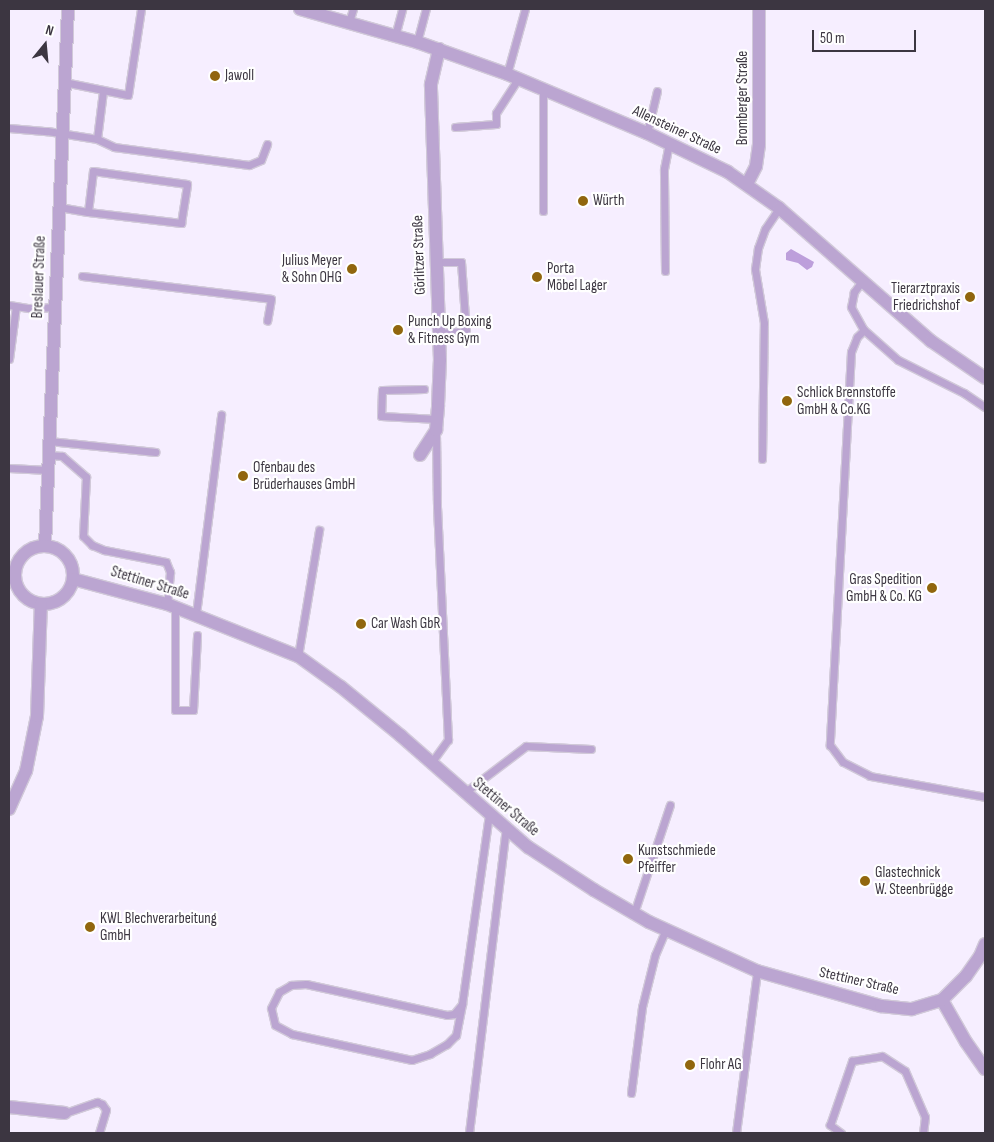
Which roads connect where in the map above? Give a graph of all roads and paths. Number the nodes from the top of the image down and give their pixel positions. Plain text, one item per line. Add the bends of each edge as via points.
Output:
1 (68, 9) edge
2 (141, 9) edge
3 (300, 9) edge
4 (352, 9) edge
5 (402, 9) edge
6 (426, 9) edge
7 (525, 9) edge
8 (759, 9) edge
9 (349, 22) junction
10 (396, 36) junction
11 (417, 42) junction
12 (439, 50) junction
13 (512, 77) junction
14 (64, 82) junction
15 (542, 89) junction
16 (103, 91) junction
17 (658, 91) dead end
18 (455, 127) dead end
19 (9, 128) edge
20 (647, 133) junction
21 (64, 134) junction
22 (97, 139) junction
23 (669, 142) junction
24 (267, 144) dead end
25 (747, 184) junction
26 (58, 207) junction
27 (779, 208) junction
28 (543, 211) dead end
29 (88, 212) junction
30 (436, 262) junction
31 (665, 271) dead end
32 (82, 276) dead end
33 (862, 281) junction
34 (12, 306) edge
35 (54, 307) junction
36 (267, 321) dead end
37 (864, 330) junction
38 (439, 333) junction
39 (9, 359) edge
40 (985, 378) edge
41 (424, 389) dead end
42 (985, 407) edge
43 (221, 416) dead end
44 (436, 424) junction
45 (49, 441) junction
46 (155, 452) dead end
47 (48, 455) junction
48 (420, 455) dead end
49 (762, 459) dead end
50 (9, 468) edge
51 (48, 470) junction
52 (318, 530) dead end
53 (45, 546) junction
54 (12, 570) edge
55 (73, 579) junction
56 (41, 604) junction
57 (171, 605) junction
58 (196, 614) junction
59 (197, 635) dead end
60 (298, 656) junction
61 (591, 749) dead end
62 (431, 763) junction
63 (464, 793) junction
64 (985, 797) edge
65 (670, 805) dead end
66 (9, 809) edge
67 (489, 815) junction
68 (506, 829) junction
69 (634, 913) junction
70 (666, 929) junction
71 (985, 944) edge
72 (758, 972) junction
73 (942, 1000) junction
74 (462, 1004) junction
75 (985, 1069) edge
76 (631, 1093) dead end
77 (9, 1107) edge
78 (65, 1113) joint
79 (99, 1133) edge
80 (469, 1133) edge
81 (736, 1133) edge
82 (841, 1133) edge
83 (923, 1133) edge

1 - 14 street, Breslauer Straße
2 - 16 lane via 128,95
3 - 9 street, Allensteiner Straße
4 - 9 lane
5 - 10 lane
6 - 11 lane
7 - 13 lane
8 - 25 street, Bromberger Straße via 759,145 756,166
9 - 10 street, Allensteiner Straße
10 - 11 street, Allensteiner Straße
11 - 12 street, Allensteiner Straße
12 - 13 street, Allensteiner Straße
12 - 30 street, Görlitzer Straße via 430,84
13 - 15 street, Allensteiner Straße
13 - 18 lane via 496,113 496,124
14 - 16 lane
14 - 21 street, Breslauer Straße
15 - 20 street, Allensteiner Straße
15 - 28 lane
16 - 22 lane
17 - 20 lane
19 - 21 lane
20 - 23 street, Allensteiner Straße
21 - 22 lane
21 - 26 street, Breslauer Straße
22 - 24 lane via 114,147 249,165 262,160
23 - 25 street, Allensteiner Straße
23 - 31 lane via 664,169
25 - 27 street, Allensteiner Straße
26 - 29 lane
26 - 35 street, Breslauer Straße
27 - 33 street, Allensteiner Straße
27 - 49 lane via 765,229 755,269 764,323
29 - 29 lane via 181,224 187,184 93,171
30 - 38 street, Görlitzer Straße
30 - 38 lane via 461,262 466,331
32 - 36 lane via 271,299
33 - 37 lane via 854,292 851,307
33 - 40 street, Allensteiner Straße via 931,341
34 - 35 lane
34 - 39 lane
35 - 45 street, Breslauer Straße
37 - 42 lane via 898,360
37 - 64 lane via 851,352 830,745 843,762 870,776
38 - 44 street, Görlitzer Straße
41 - 44 lane via 382,390 381,416
43 - 58 lane
44 - 48 street, Görlitzer Straße
44 - 62 lane via 448,740
45 - 46 lane
45 - 47 street, Breslauer Straße
47 - 51 street, Breslauer Straße
47 - 57 lane via 62,456 86,476 84,536 92,545 104,550 166,562 170,572
50 - 51 lane
51 - 53 street, Breslauer Straße
52 - 60 lane
53 - 54 street via 29,550
53 - 55 street via 63,553 72,569
54 - 56 street via 24,597
55 - 56 street via 66,595 50,604
55 - 57 street, Stettiner Straße
56 - 66 street via 37,716 26,771
57 - 58 street, Stettiner Straße
57 - 59 lane via 175,710 193,710
58 - 60 street, Stettiner Straße
60 - 62 street, Stettiner Straße via 342,687
61 - 63 lane via 526,746
62 - 63 street, Stettiner Straße
63 - 67 street, Stettiner Straße
65 - 69 lane
67 - 68 street, Stettiner Straße
67 - 74 lane
68 - 69 street, Stettiner Straße via 528,847
68 - 80 lane
69 - 70 street, Stettiner Straße
70 - 72 street, Stettiner Straße
70 - 76 lane via 655,955 642,1007
71 - 73 street via 966,976
72 - 73 street, Stettiner Straße via 881,1006 912,1009
72 - 81 lane
73 - 75 street
74 - 74 lane via 454,1014 447,1015 306,984 291,985 279,992 271,1008 275,1025 292,1034 412,1060 447,1044 456,1034
77 - 78 street
78 - 79 lane via 97,1102 102,1104 106,1110
82 - 83 lane via 830,1125 852,1061 882,1056 906,1071 925,1117

